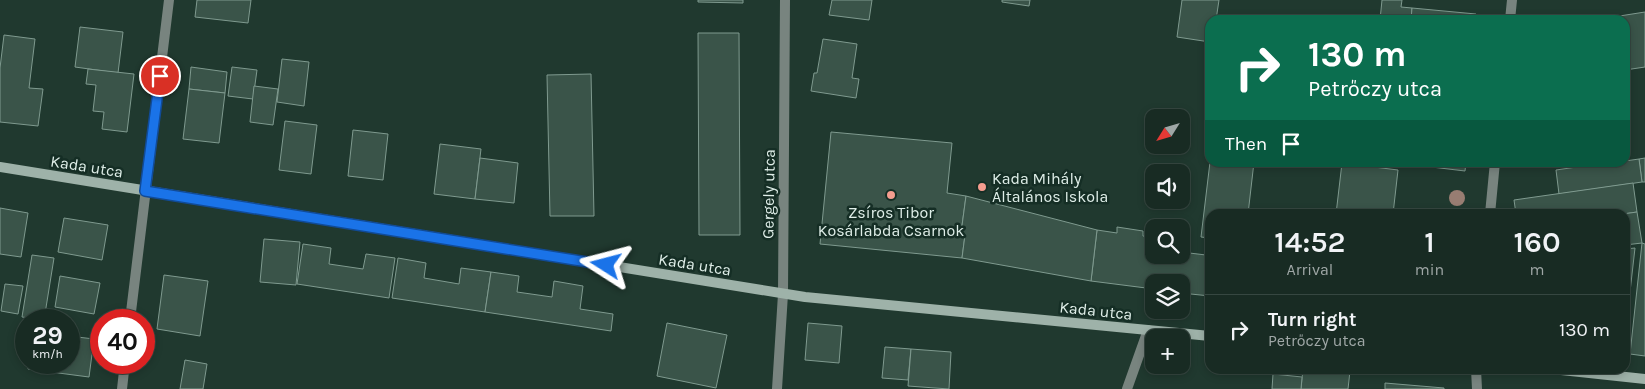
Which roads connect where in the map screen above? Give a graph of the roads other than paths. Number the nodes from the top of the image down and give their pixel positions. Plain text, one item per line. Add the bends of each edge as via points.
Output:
1 (169, 0) edge
2 (785, 0) edge
3 (1512, 0) edge
4 (1510, 15) edge
5 (0, 167) edge
6 (1495, 167) edge
7 (145, 191) junction
8 (1491, 209) edge
9 (783, 294) junction
10 (131, 309) edge
11 (1145, 330) edge
12 (1190, 334) edge
13 (1205, 336) edge
14 (1145, 338) edge
15 (124, 374) edge
16 (1476, 374) edge
17 (1598, 374) edge
18 (1645, 379) edge
19 (122, 389) edge
20 (777, 389) edge
21 (1126, 389) edge
22 (1476, 389) edge

1 - 7 street
2 - 9 street, Gergely utca
3 - 4 street
5 - 7 street, Kada utca
6 - 8 street
7 - 9 street, Kada utca
7 - 10 street
9 - 11 street, Kada utca
9 - 20 street, Gergely utca
12 - 13 street, Kada utca
14 - 21 street
15 - 19 street
16 - 22 street
17 - 18 street

